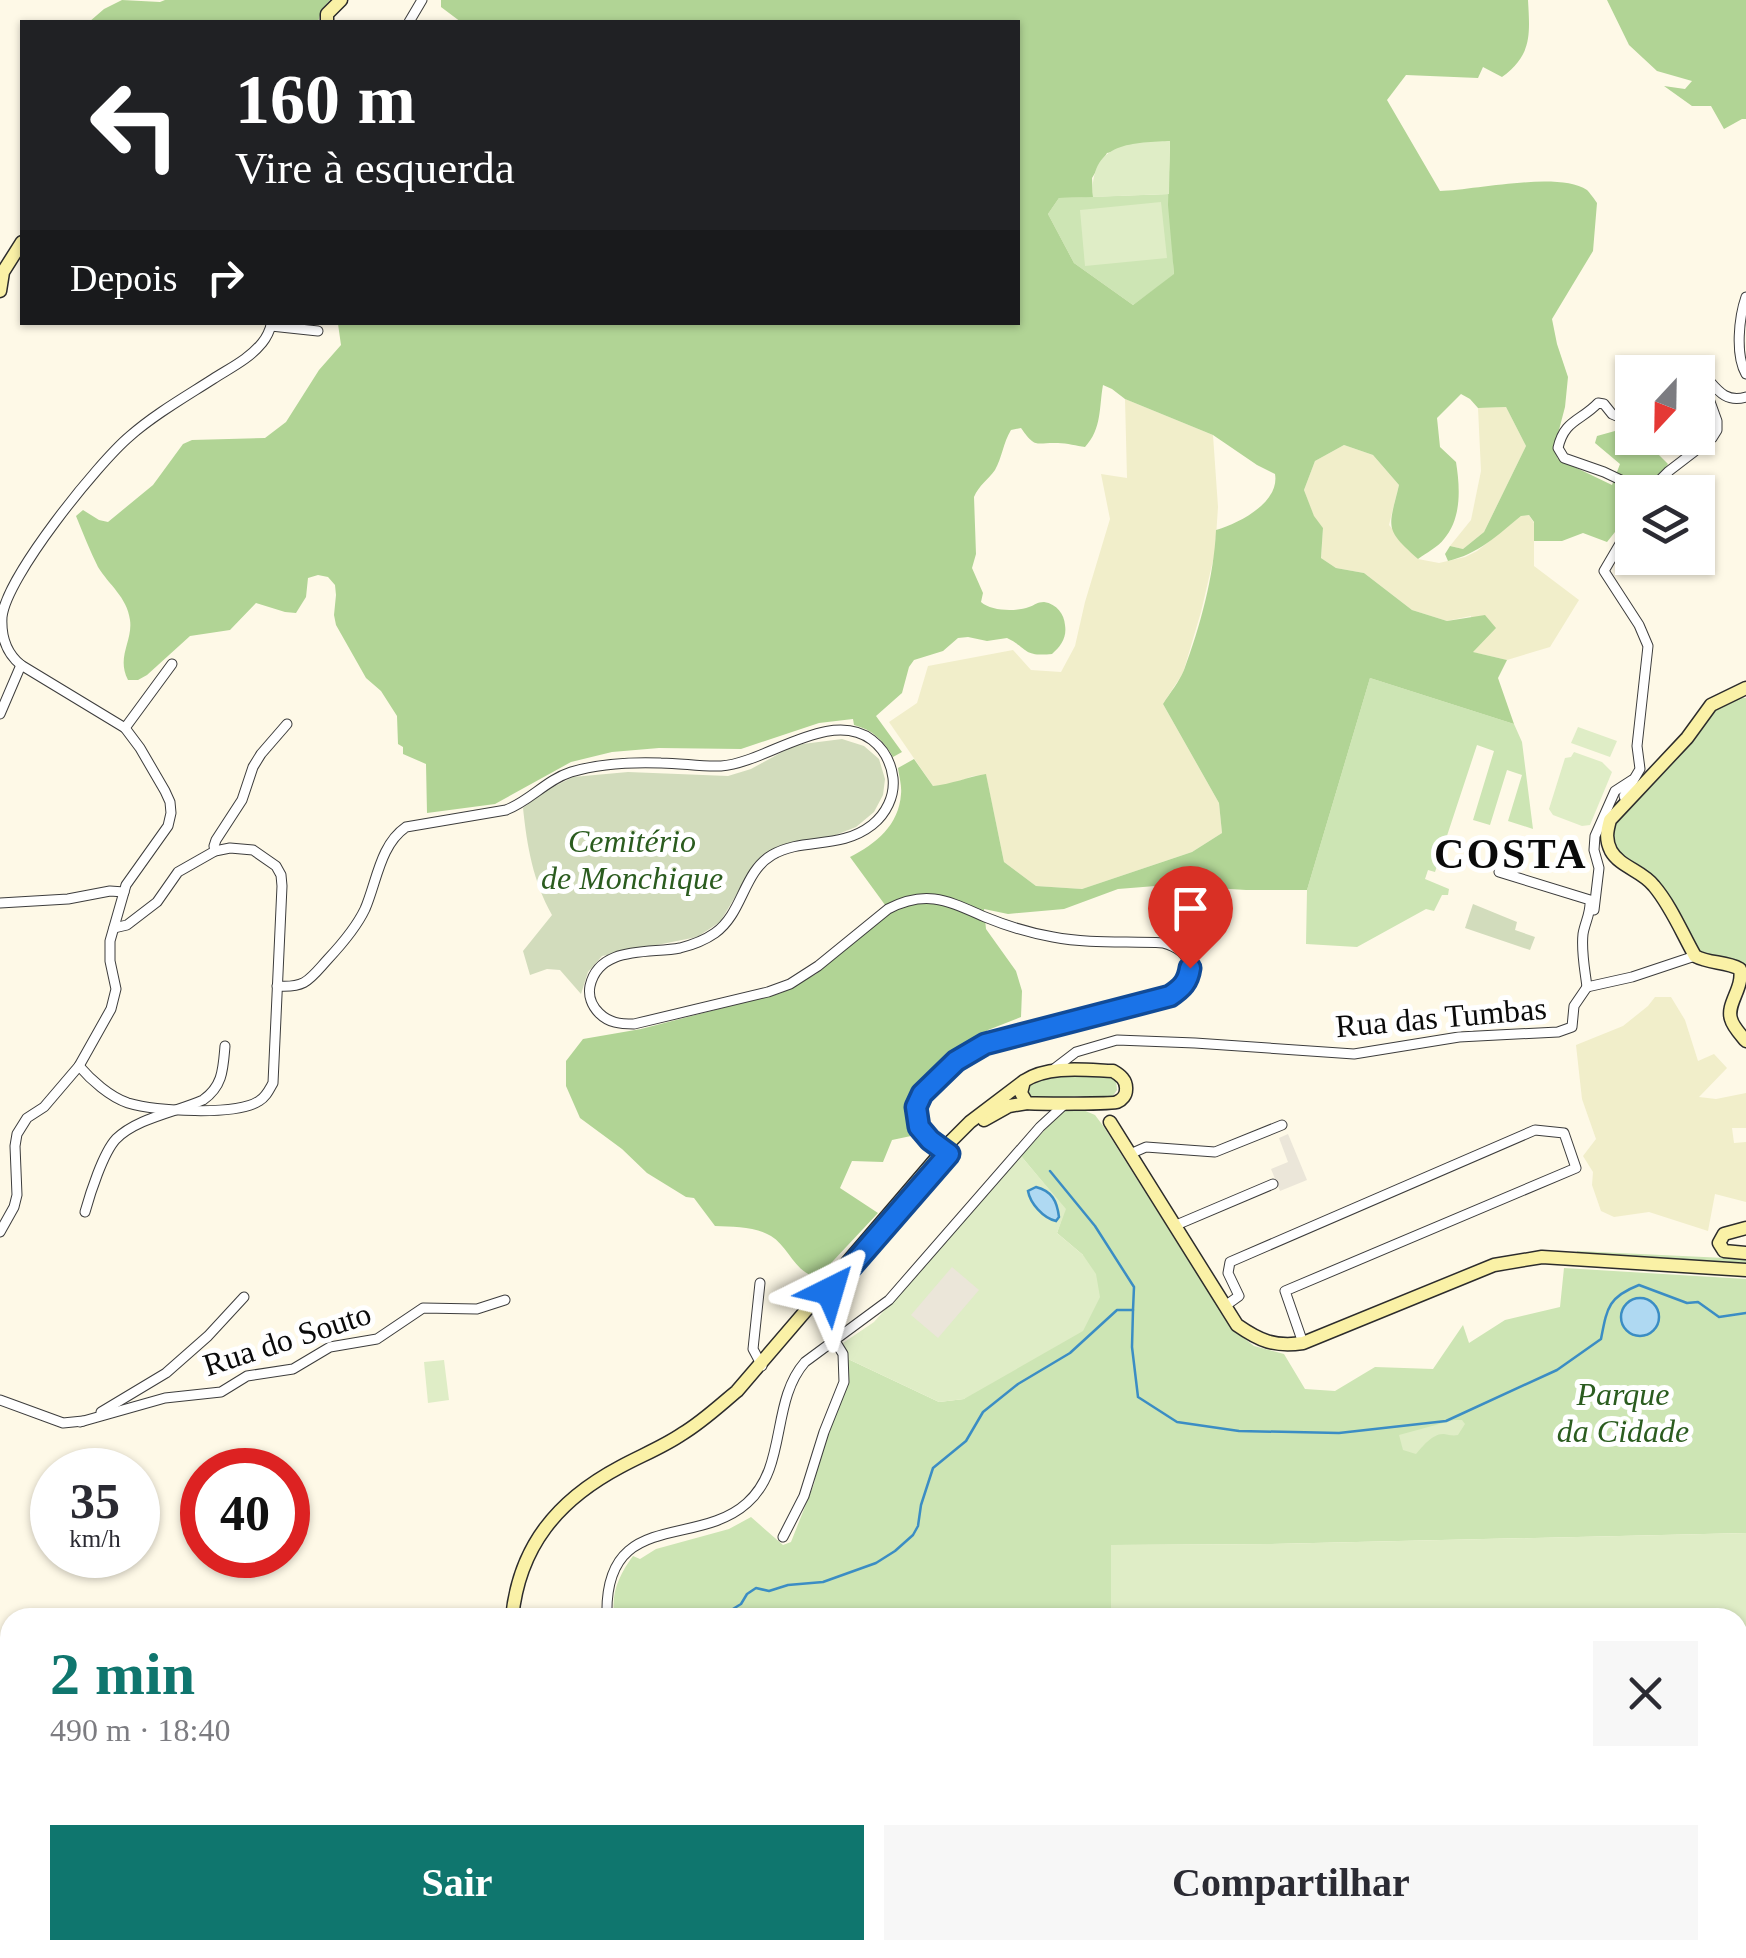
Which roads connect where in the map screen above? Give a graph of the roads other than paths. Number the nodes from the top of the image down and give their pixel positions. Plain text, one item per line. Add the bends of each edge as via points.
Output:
1 (341, 0) edge
2 (328, 20) edge
3 (20, 245) edge
4 (0, 291) edge
5 (1746, 296) edge
6 (272, 325) edge
7 (279, 325) edge
8 (318, 331) dead end
9 (1746, 374) edge
10 (1715, 385) edge
11 (1746, 397) edge
12 (1615, 415) edge
13 (1690, 455) edge
14 (1666, 475) edge
15 (1615, 477) edge
16 (1615, 552) edge
17 (172, 664) dead end
18 (20, 665) junction
19 (1746, 688) edge
20 (0, 714) edge
21 (287, 724) dead end
22 (125, 728) junction
23 (1632, 780) junction
24 (1626, 801) junction
25 (1508, 846) dead end
26 (215, 851) junction
27 (124, 892) junction
28 (0, 903) edge
29 (1587, 921) junction
30 (114, 928) junction
31 (1695, 956) junction
32 (277, 986) junction
33 (1587, 987) junction
34 (1746, 1041) edge
35 (224, 1046) dead end
36 (1091, 1047) junction
37 (78, 1066) junction
38 (1094, 1070) junction
39 (1048, 1072) junction
40 (1024, 1081) junction
41 (1074, 1102) junction
42 (1029, 1104) junction
43 (1113, 1104) junction
44 (179, 1110) junction
45 (1110, 1122) junction
46 (1282, 1125) dead end
47 (1040, 1127) junction
48 (946, 1151) junction
49 (1130, 1154) junction
50 (1273, 1184) dead end
51 (85, 1212) dead end
52 (1174, 1226) junction
53 (1746, 1228) edge
54 (0, 1232) edge
55 (1746, 1253) edge
56 (1746, 1270) edge
57 (760, 1283) dead end
58 (244, 1297) dead end
59 (505, 1300) dead end
60 (1224, 1306) junction
61 (835, 1341) junction
62 (1302, 1343) junction
63 (761, 1364) junction
64 (0, 1400) edge
65 (80, 1422) junction
66 (783, 1536) dead end
67 (513, 1608) edge
68 (606, 1608) edge

1 - 2 street
3 - 4 street
5 - 9 street via 1739,353
6 - 18 street via 254,351 126,439 55,522 2,616 8,652
7 - 8 street
10 - 11 street via 1728,398
12 - 15 street via 1598,403 1561,433 1558,448 1564,458
13 - 14 street
16 - 23 street via 1604,571 1648,646 1640,770
17 - 22 street
18 - 20 street
18 - 22 street
19 - 24 street via 1712,704
21 - 26 street via 252,767
22 - 27 street via 166,791 171,814
23 - 24 street
23 - 29 street via 1615,792 1595,836 1596,908
24 - 31 street via 1610,820 1611,850 1654,886
25 - 29 street via 1499,872 1590,900
26 - 30 street via 178,872 157,902 128,925
26 - 32 street via 252,850 281,875
27 - 28 street
27 - 30 street
29 - 33 street
30 - 37 street via 115,999
31 - 33 street
31 - 34 street via 1740,969 1730,1018
32 - 44 street via 275,1074 262,1100
32 - 48 street via 308,982 342,944 365,909 388,847 406,827 506,810 572,772 660,762 722,766 800,738 848,731 882,748 892,768 894,787 880,818 840,841 769,856 732,916 711,936 681,948 615,956 594,976 591,1000 608,1020 634,1024 768,992 804,976 888,909 920,898 939,898 1049,937 1163,943 1183,953 1188,979 1170,996 985,1044 956,1061 916,1107 919,1127
33 - 36 street, Rua das Tumbas via 1574,1006 1572,1027 1558,1032 1459,1037 1354,1054 1130,1040
35 - 44 street via 219,1085
36 - 38 street via 1084,1059
36 - 39 street
37 - 44 street via 126,1102
37 - 54 street via 20,1126 17,1195
38 - 39 street
38 - 43 street via 1122,1076 1126,1093
39 - 40 street
40 - 42 street via 1021,1093
40 - 48 street via 970,1122
41 - 42 street
41 - 43 street
41 - 45 street
41 - 47 street
42 - 47 street
42 - 48 street via 995,1112
43 - 45 street
44 - 51 street via 115,1140
45 - 49 street
46 - 49 street via 1215,1152 1146,1148
47 - 61 street via 889,1300
48 - 63 street
49 - 52 street
50 - 52 street
52 - 60 street
53 - 55 street via 1724,1234 1719,1243 1724,1251
56 - 62 street via 1522,1259
57 - 63 street via 753,1349
58 - 65 street via 166,1374
59 - 65 street, Rua do Souto via 477,1310 423,1308 377,1339 330,1347 293,1369 247,1376 222,1392 164,1398
60 - 62 street via 1258,1339
60 - 62 street via 1240,1296 1228,1273 1230,1262 1535,1130 1564,1133 1576,1168 1284,1291
61 - 66 street via 843,1354 844,1382
61 - 68 street via 798,1370 771,1466 751,1500 725,1518 640,1543 618,1564
63 - 67 street via 710,1415 593,1482 552,1518 525,1562
64 - 65 street via 47,1419

